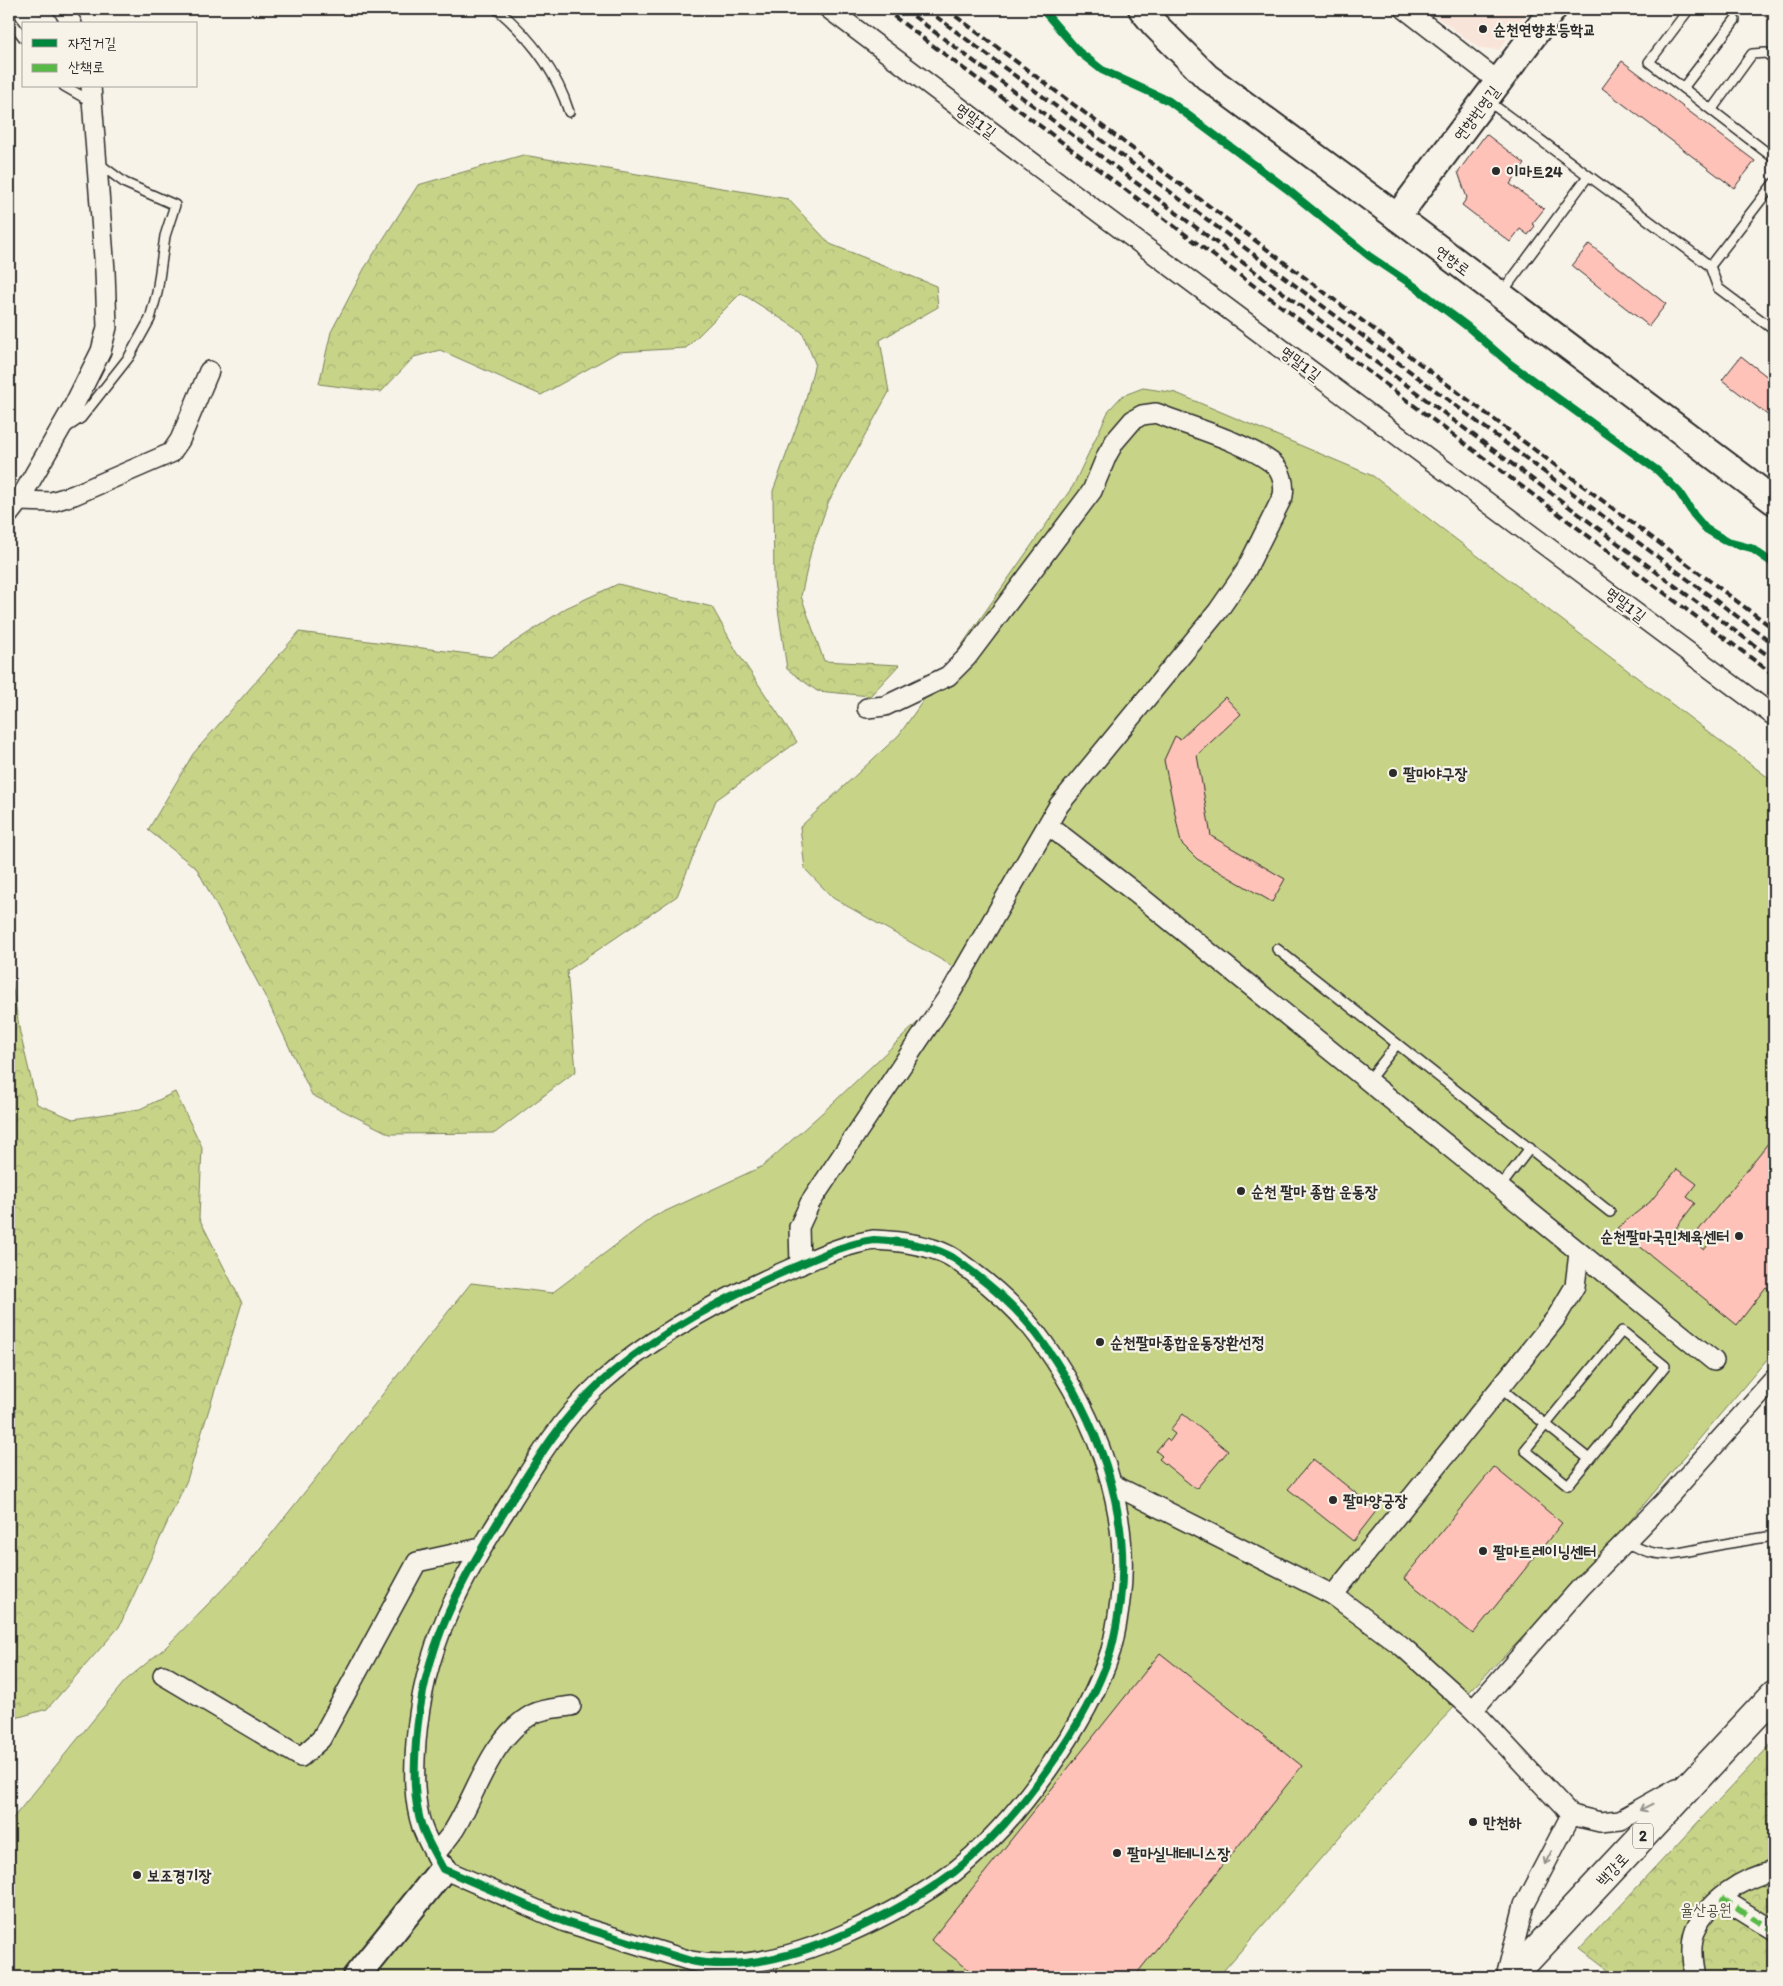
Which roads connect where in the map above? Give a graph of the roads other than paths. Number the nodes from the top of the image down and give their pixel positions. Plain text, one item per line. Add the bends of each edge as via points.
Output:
1 (63, 9) edge
2 (497, 9) edge
3 (829, 9) edge
4 (1142, 9) edge
5 (1405, 9) edge
6 (1553, 9) edge
7 (1689, 9) edge
8 (9, 11) edge
9 (1735, 20) dead end
10 (11, 21) junction
11 (71, 22) edge
12 (9, 34) edge
13 (22, 35) edge
14 (1774, 59) edge
15 (71, 88) edge
16 (1683, 88) junction
17 (1493, 90) junction
18 (92, 94) edge
19 (1712, 109) junction
20 (569, 112) dead end
21 (1774, 158) edge
22 (98, 163) junction
23 (1588, 176) junction
24 (1774, 183) edge
25 (1397, 217) junction
26 (1710, 266) junction
27 (1500, 295) junction
28 (1774, 330) edge
29 (209, 371) dead end
30 (60, 430) junction
31 (1774, 501) edge
32 (14, 508) edge
33 (867, 708) dead end
34 (1774, 716) edge
35 (1048, 825) junction
36 (1276, 949) dead end
37 (1397, 1044) junction
38 (1368, 1081) junction
39 (1530, 1148) junction
40 (1500, 1187) junction
41 (1610, 1212) dead end
42 (1579, 1253) junction
43 (800, 1264) junction
44 (1714, 1361) dead end
45 (1774, 1379) edge
46 (1500, 1388) junction
47 (1546, 1424) junction
48 (1589, 1459) junction
49 (1112, 1484) junction
50 (1774, 1536) edge
51 (1625, 1542) junction
52 (481, 1548) junction
53 (1333, 1595) junction
54 (163, 1675) dead end
55 (1774, 1694) edge
56 (571, 1706) dead end
57 (1473, 1710) junction
58 (1702, 1773) junction
59 (1571, 1815) junction
60 (439, 1862) junction
61 (1774, 1871) edge
62 (1721, 1898) junction
63 (1774, 1932) edge
64 (356, 1977) edge
65 (1506, 1977) edge
66 (1511, 1977) edge
67 (1695, 1977) edge

1 - 11 street
2 - 20 lane via 533,44 562,90
3 - 34 street, 명말1길
4 - 25 main road, 연향로 via 1207,77
5 - 17 street
6 - 17 main road, 연향번영길
7 - 16 lane via 1649,62
8 - 10 lane
9 - 16 lane
10 - 12 lane
10 - 13 lane
14 - 19 lane via 1766,53 1752,54
15 - 18 lane
16 - 19 lane
17 - 23 lane
17 - 25 main road, 연향번영길
18 - 22 street
19 - 21 lane
22 - 30 street via 107,327 100,351
22 - 30 lane via 125,183 176,205 165,236 150,319 129,357 80,418 70,427
23 - 26 lane
23 - 27 lane
24 - 26 lane
25 - 27 main road, 연향로
26 - 28 lane via 1718,288
27 - 31 main road, 연향로
29 - 32 street via 180,440 171,453 74,495
30 - 32 street
33 - 35 street via 885,706 948,676 967,658 1092,491 1107,455 1133,420 1142,414 1156,413 1247,449 1272,463 1285,485 1283,496 1245,572 1164,679 1076,782
35 - 38 street
35 - 43 street via 951,992 810,1203 800,1227
36 - 37 lane
37 - 38 lane
37 - 39 lane
38 - 40 street
39 - 40 lane
39 - 41 lane
40 - 42 street
42 - 44 street
42 - 46 street via 1575,1286 1569,1298
43 - 49 street via 853,1243 897,1241 948,1255 992,1286 1035,1331 1059,1364 1083,1405
43 - 52 street via 726,1300 658,1339 596,1386 572,1412
45 - 51 street
46 - 47 lane
46 - 53 street
47 - 48 lane
47 - 48 lane via 1525,1450 1568,1485
47 - 48 lane via 1622,1331 1665,1366
49 - 53 street
49 - 60 street via 1120,1532 1122,1580 1111,1650 1091,1696 1059,1752 1031,1792 993,1836 955,1871 880,1918 814,1948 786,1956 708,1964 565,1922
50 - 51 lane via 1674,1555 1642,1551
51 - 57 street
52 - 54 street via 417,1562 321,1739 301,1757
52 - 60 street via 454,1596 436,1641 418,1713 415,1796 422,1826
53 - 57 street via 1403,1647
55 - 58 main road, 백강로 / 2
56 - 60 street via 540,1711 510,1733 483,1772
57 - 59 street
58 -> 59 street via 1620,1820 1600,1822
58 - 66 main road, 백강로 / 2
59 -> 65 street via 1524,1905
60 - 64 main road
61 - 62 street via 1741,1882
62 - 63 street
62 - 67 street via 1695,1931 1692,1946

